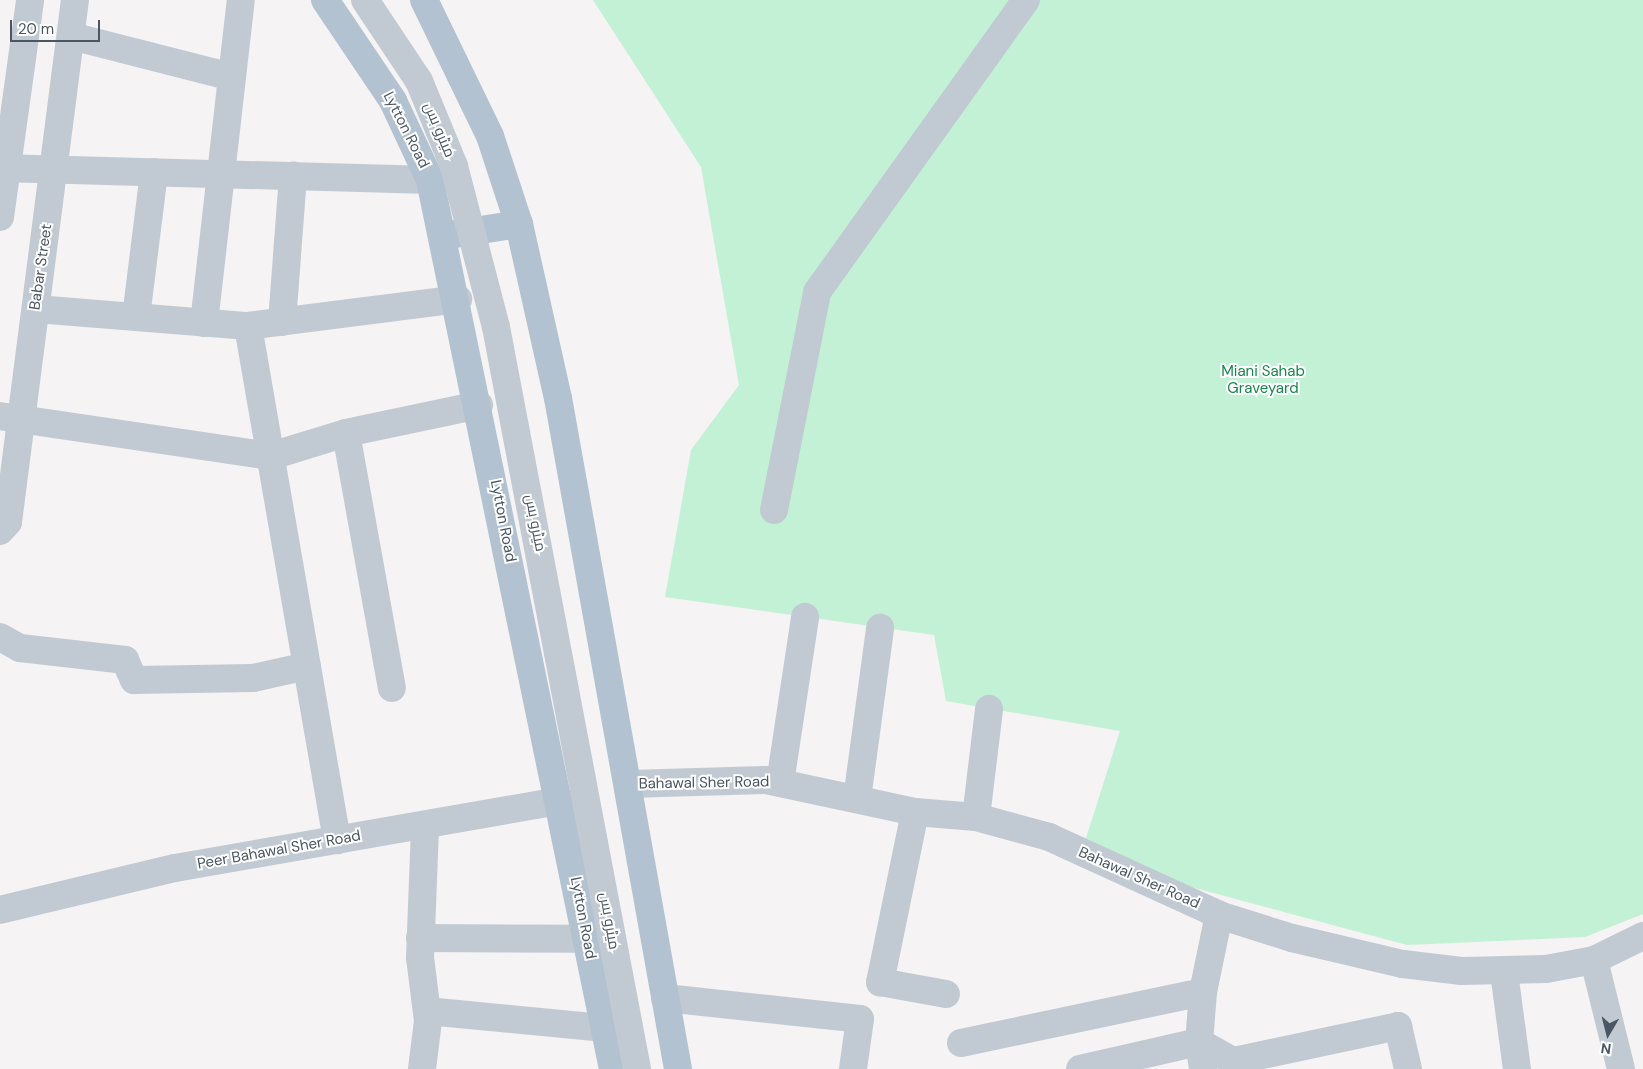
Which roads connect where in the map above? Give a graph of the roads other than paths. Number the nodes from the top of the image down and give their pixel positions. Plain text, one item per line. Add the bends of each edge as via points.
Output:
1 (30, 0) edge
2 (75, 0) edge
3 (325, 0) edge
4 (365, 0) edge
5 (424, 0) edge
6 (1026, 0) edge
7 (235, 1) edge
8 (71, 36) junction
9 (232, 77) junction
10 (3, 169) edge
11 (54, 170) junction
12 (154, 172) junction
13 (221, 174) junction
14 (293, 175) junction
15 (430, 180) junction
16 (0, 217) edge
17 (519, 224) junction
18 (444, 236) junction
19 (458, 299) junction
20 (36, 309) junction
21 (136, 317) junction
22 (282, 322) junction
23 (204, 323) junction
24 (248, 326) junction
25 (479, 405) junction
26 (11, 418) edge
27 (346, 433) junction
28 (271, 456) junction
29 (6, 492) edge
30 (774, 510) dead end
31 (0, 531) edge
32 (805, 617) dead end
33 (880, 628) dead end
34 (0, 637) edge
35 (307, 666) junction
36 (392, 688) dead end
37 (989, 709) dead end
38 (780, 783) junction
39 (629, 784) junction
40 (857, 799) junction
41 (560, 801) junction
42 (915, 812) junction
43 (976, 817) junction
44 (425, 825) junction
45 (337, 840) junction
46 (0, 910) edge
47 (1219, 915) junction
48 (1643, 936) edge
49 (420, 938) junction
50 (587, 939) junction
51 (1594, 960) junction
52 (1504, 972) junction
53 (1203, 992) junction
54 (946, 994) dead end
55 (664, 998) junction
56 (427, 1011) junction
57 (605, 1028) junction
58 (1199, 1042) junction
59 (961, 1043) dead end
60 (1240, 1065) edge
61 (422, 1069) edge
62 (613, 1069) edge
63 (637, 1069) edge
64 (678, 1069) edge
65 (853, 1069) edge
66 (1080, 1069) edge
67 (1203, 1069) edge
68 (1408, 1069) edge
69 (1517, 1069) edge
70 (1621, 1069) edge

1 - 10 street
2 - 8 street, Babar Street
3 - 15 main road, Lytton Road via 394,100
4 - 63 street, میٹرو بس, bridge via 418,81 454,166 496,327
5 - 17 main road via 490,136
6 - 30 street via 817,292
7 - 9 street
8 - 9 street
8 - 11 street, Babar Street
9 - 13 street
10 - 11 street
10 - 16 street
11 - 12 street
11 - 20 street, Babar Street
12 - 13 street
12 - 21 street
13 - 14 street
13 - 23 street
14 - 15 street
14 - 22 street
15 - 18 main road, Lytton Road
17 - 18 main road
17 - 39 main road via 558,398
18 - 19 main road, Lytton Road
19 - 22 street
19 - 25 main road, Lytton Road
20 - 21 street
20 - 26 street, Babar Street
21 - 23 street
22 - 24 street
23 - 24 street
24 - 28 street
25 - 27 street
25 - 41 main road, Lytton Road
26 - 28 street
26 - 29 street, Babar Street
27 - 28 street
27 - 36 street
28 - 35 street
29 - 31 street, Babar Street via 8,522
32 - 38 street
33 - 40 street
34 - 35 street via 20,648 125,660 134,680 252,678
35 - 45 street
37 - 43 street
38 - 39 street, Bahawal Sher Road
38 - 40 street, Bahawal Sher Road
39 - 55 main road
40 - 42 street, Bahawal Sher Road
41 - 44 street, Peer Bahawal Sher Road
41 - 50 main road, Lytton Road
42 - 43 street, Bahawal Sher Road
42 - 54 street via 880,982
43 - 47 street, Bahawal Sher Road via 1049,837
44 - 45 street, Peer Bahawal Sher Road
44 - 49 street
45 - 46 street, Peer Bahawal Sher Road via 175,868
47 - 52 street, Bahawal Sher Road via 1292,938 1402,964
47 - 53 street
48 - 51 street, Bahawal Sher Road
49 - 50 street
49 - 56 street
50 - 57 main road, Lytton Road
51 - 52 street, Bahawal Sher Road
51 - 70 street
52 - 69 street
53 - 58 street
53 - 59 street
55 - 64 main road
55 - 65 street via 860,1019
56 - 57 street
56 - 61 street
57 - 62 main road, Lytton Road
58 - 60 street
58 - 66 street
58 - 67 street
60 - 68 street via 1398,1026

